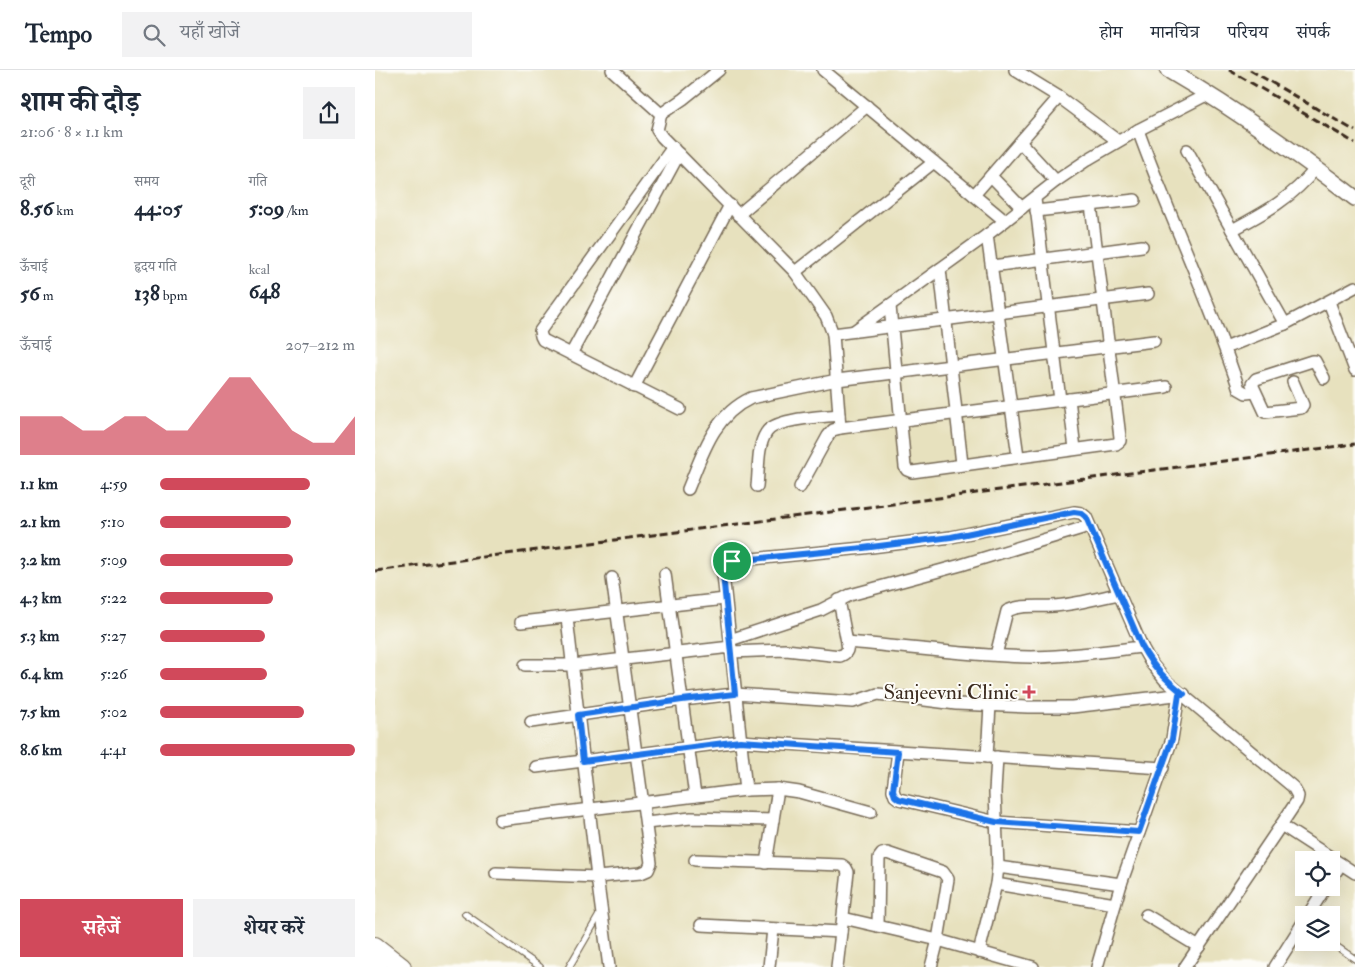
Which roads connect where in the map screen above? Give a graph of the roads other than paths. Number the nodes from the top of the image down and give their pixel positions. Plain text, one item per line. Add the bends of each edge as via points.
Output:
1 (612, 70) edge
2 (719, 70) edge
3 (823, 70) edge
4 (1015, 70) edge
5 (1168, 70) edge
6 (1208, 94) junction
7 (1059, 97) junction
8 (867, 106) junction
9 (661, 114) junction
10 (1138, 130) junction
11 (1118, 141) junction
12 (1020, 142) junction
13 (1187, 150) dead end
14 (676, 151) junction
15 (935, 162) junction
16 (1316, 168) junction
17 (991, 176) junction
18 (1056, 181) junction
19 (974, 195) junction
20 (1355, 198) edge
21 (1135, 200) dead end
22 (730, 205) junction
23 (1035, 205) junction
24 (1091, 205) junction
25 (1022, 208) junction
26 (738, 215) junction
27 (1005, 221) junction
28 (1232, 230) junction
29 (987, 235) junction
30 (1142, 246) dead end
31 (1097, 252) junction
32 (1042, 260) junction
33 (992, 266) junction
34 (939, 269) junction
35 (795, 272) junction
36 (1355, 287) edge
37 (1148, 294) dead end
38 (1103, 300) junction
39 (1329, 302) junction
40 (889, 306) junction
41 (1049, 306) junction
42 (998, 313) junction
43 (945, 320) junction
44 (1285, 324) junction
45 (892, 326) junction
46 (855, 331) junction
47 (833, 334) junction
48 (1154, 341) dead end
49 (1108, 346) junction
50 (1225, 348) junction
51 (1055, 353) junction
52 (571, 354) junction
53 (1004, 359) junction
54 (951, 366) junction
55 (1355, 370) edge
56 (896, 372) junction
57 (1324, 378) dead end
58 (837, 380) junction
59 (1293, 382) dead end
60 (634, 387) junction
61 (1166, 387) dead end
62 (1255, 392) junction
63 (1114, 393) junction
64 (1065, 399) junction
65 (1010, 406) junction
66 (680, 409) dead end
67 (956, 413) junction
68 (839, 415) junction
69 (901, 420) junction
70 (840, 428) junction
71 (1075, 448) junction
72 (1018, 456) junction
73 (962, 464) junction
74 (757, 486) dead end
75 (800, 488) dead end
76 (688, 490) dead end
77 (1089, 526) junction
78 (665, 574) dead end
79 (612, 578) dead end
80 (1119, 594) junction
81 (725, 600) junction
82 (839, 600) junction
83 (669, 606) junction
84 (617, 612) junction
85 (567, 618) junction
86 (521, 622) dead end
87 (847, 642) junction
88 (731, 646) junction
89 (1142, 647) junction
90 (676, 653) junction
91 (996, 655) junction
92 (623, 659) junction
93 (525, 665) dead end
94 (572, 665) junction
95 (735, 694) junction
96 (1181, 694) junction
97 (682, 700) junction
98 (990, 705) junction
99 (629, 708) junction
100 (578, 715) junction
101 (531, 722) dead end
102 (740, 741) junction
103 (689, 748) junction
104 (898, 752) junction
105 (636, 754) junction
106 (992, 757) junction
107 (583, 761) junction
108 (536, 767) dead end
109 (1163, 768) junction
110 (778, 789) junction
111 (746, 790) junction
112 (695, 796) junction
113 (643, 802) junction
114 (589, 809) junction
115 (871, 812) dead end
116 (500, 820) dead end
117 (773, 820) junction
118 (996, 822) junction
119 (646, 823) junction
120 (1281, 826) junction
121 (1139, 832) junction
122 (695, 860) dead end
123 (766, 863) junction
124 (1341, 864) joint
125 (998, 868) junction
126 (496, 873) dead end
127 (1355, 873) edge
128 (597, 878) junction
129 (996, 884) junction
130 (1121, 884) junction
131 (1115, 904) junction
132 (602, 910) junction
133 (465, 914) dead end
134 (1146, 915) dead end
135 (843, 918) junction
136 (701, 925) dead end
137 (878, 926) junction
138 (773, 929) junction
139 (841, 932) junction
140 (375, 936) edge
141 (1295, 936) edge
142 (938, 940) junction
143 (375, 946) edge
144 (1199, 947) junction
145 (1340, 949) edge
146 (979, 952) junction
147 (1355, 959) edge
148 (402, 967) edge
149 (406, 967) edge
150 (541, 967) edge
151 (569, 967) edge
152 (609, 967) edge
153 (769, 967) edge
154 (837, 967) edge
155 (931, 967) edge
156 (1033, 967) edge
157 (1097, 967) edge
158 (1185, 967) edge
159 (1275, 967) edge

1 - 9 street
2 - 9 street
3 - 8 street
4 - 7 street
5 - 6 street
6 - 10 street
6 - 16 street
7 - 11 street
7 - 12 street
8 - 15 street
8 - 26 street
9 - 14 street via 657,130
10 - 11 street
10 - 50 street
11 - 18 street
12 - 17 street
12 - 18 street
13 - 28 street
14 - 22 street
14 - 52 street
14 - 52 street via 540,331 543,340
15 - 19 street
15 - 35 street
16 - 20 street
16 - 28 street via 1290,196
17 - 19 street
17 - 25 street
18 - 23 street
19 - 27 street
21 - 24 street
22 - 26 street
22 - 60 street
23 - 24 street
23 - 25 street
23 - 32 street
24 - 31 street
25 - 27 street
26 - 35 street
27 - 29 street
28 - 44 street
29 - 33 street
29 - 34 street
30 - 31 street
31 - 32 street
31 - 38 street
32 - 33 street
32 - 41 street
33 - 42 street
34 - 40 street
34 - 43 street
35 - 47 street via 826,316
36 - 39 street
37 - 38 street
38 - 41 street
38 - 49 street
39 - 44 street
39 - 55 street
40 - 45 street
40 - 46 street
41 - 42 street
41 - 51 street
42 - 43 street
42 - 53 street
43 - 45 street
43 - 54 street
44 - 50 street
45 - 46 street
45 - 56 street
46 - 47 street
47 - 58 street
48 - 49 street
49 - 51 street
49 - 63 street
50 - 62 street via 1239,389 1245,393
51 - 53 street
51 - 64 street
52 - 60 street
53 - 54 street
53 - 65 street
54 - 56 street
54 - 67 street
56 - 58 street
56 - 69 street
57 - 62 street via 1312,361 1256,379 1253,384
58 - 68 street
58 - 76 street via 739,403 716,427
59 - 62 street via 1303,406 1299,409 1265,412
60 - 66 street
61 - 63 street
63 - 64 street
63 - 71 street via 1120,441
64 - 65 street
64 - 71 street
65 - 67 street
65 - 72 street
67 - 69 street
67 - 73 street
68 - 70 street
68 - 74 street via 771,426 762,442
69 - 70 street
69 - 73 street via 907,470
70 - 75 street via 828,436
71 - 72 street
72 - 73 street
77 - 80 street
77 - 81 street via 1086,517 1074,512 951,537 732,561 723,566
77 - 82 street
78 - 83 street
79 - 84 street
80 - 89 street
80 - 91 street via 1054,606 1014,607 1004,617
81 - 83 street
81 - 88 street
82 - 87 street
82 - 88 street
83 - 84 street
83 - 90 street
84 - 85 street
84 - 92 street
85 - 86 street
85 - 94 street
87 - 88 street via 848,650 840,656
87 - 91 street
88 - 90 street
88 - 95 street
89 - 91 street via 1069,655
89 - 96 street via 1165,680
90 - 92 street
90 - 97 street
92 - 94 street
92 - 99 street
93 - 94 street
94 - 100 street
95 - 97 street
95 - 98 street via 853,702 878,694
95 - 102 street
96 - 98 street via 1072,707
96 - 109 street
96 - 120 street via 1296,791 1297,801
97 - 99 street
97 - 103 street
98 - 106 street
99 - 100 street
99 - 105 street
100 - 101 street
100 - 107 street
102 - 103 street
102 - 104 street
102 - 111 street
103 - 105 street
103 - 112 street
104 - 106 street
104 - 118 street via 893,790 899,799
105 - 107 street
105 - 113 street
106 - 109 street
106 - 118 street
107 - 108 street
107 - 114 street
109 - 121 street
110 - 111 street
110 - 115 street
110 - 117 street
111 - 112 street
112 - 113 street
113 - 114 street
113 - 119 street
114 - 116 street
114 - 128 street
117 - 119 street via 691,818
117 - 123 street
118 - 121 street
118 - 125 street
119 - 128 street via 651,863 648,870 641,874
120 - 124 street
120 - 144 street
121 - 130 street
122 - 123 street
123 - 135 street via 842,865 847,868
124 - 127 street
125 - 129 street
125 - 130 street
126 - 128 street
128 - 132 street
129 - 131 street
129 - 146 street
130 - 131 street
131 - 157 street
132 - 151 lane
132 - 152 street
133 - 150 lane
134 - 144 street
135 - 137 street
135 - 139 street
136 - 138 street
137 - 142 street
137 - 142 street via 879,858 887,853 947,875
138 - 139 street
138 - 153 street
139 - 154 street
140 - 149 street via 403,958
141 - 159 street
142 - 146 street
142 - 155 street
143 - 148 main road
144 - 158 street
145 - 147 lane
146 - 156 street

